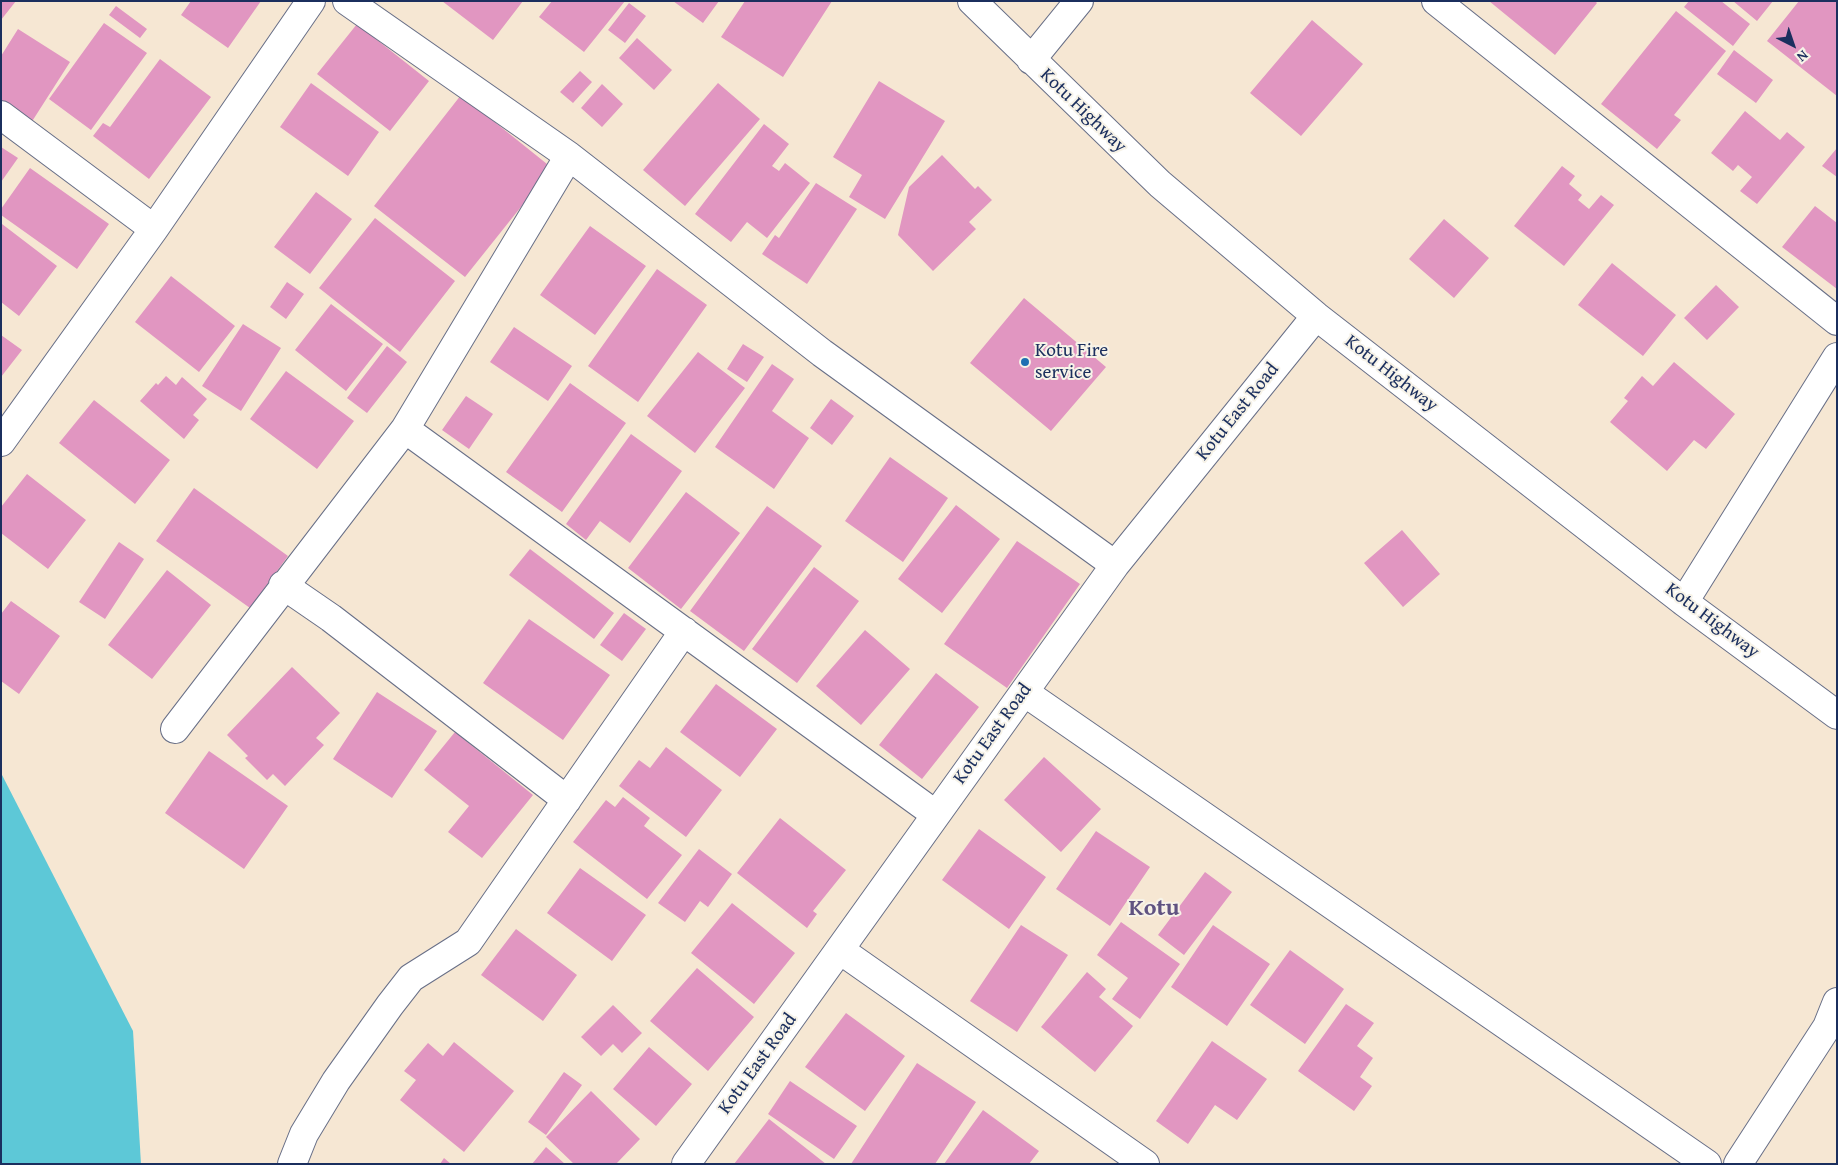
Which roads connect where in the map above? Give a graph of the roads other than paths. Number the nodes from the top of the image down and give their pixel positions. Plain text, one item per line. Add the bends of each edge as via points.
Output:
1 (311, 1) edge
2 (347, 1) edge
3 (972, 1) edge
4 (1079, 1) edge
5 (1436, 1) edge
6 (1031, 60) junction
7 (1, 115) edge
8 (569, 156) junction
9 (154, 229) junction
10 (1316, 316) junction
11 (1837, 321) edge
12 (1837, 357) edge
13 (404, 429) junction
14 (1, 442) edge
15 (1115, 565) junction
16 (283, 585) junction
17 (1684, 602) junction
18 (684, 631) junction
19 (1024, 692) junction
20 (1837, 715) edge
21 (174, 728) dead end
22 (567, 800) junction
23 (935, 814) junction
24 (840, 950) junction
25 (1837, 1002) edge
26 (292, 1164) edge
27 (686, 1164) edge
28 (1145, 1164) edge
29 (1707, 1164) edge
30 (1738, 1164) edge

1 - 9 street
2 - 8 street
3 - 6 street, Kotu Highway
4 - 6 street
5 - 11 street
6 - 10 street, Kotu Highway via 1160,184
7 - 9 street
8 - 13 street
8 - 15 street via 822,353
9 - 14 street
10 - 15 street, Kotu East Road
10 - 17 street, Kotu Highway
12 - 17 street
13 - 16 street
13 - 18 street
15 - 19 street, Kotu East Road
16 - 21 street
16 - 22 street via 331,618
17 - 20 street, Kotu Highway
18 - 22 street
18 - 23 street
19 - 23 street, Kotu East Road
19 - 29 street
22 - 26 street via 468,942 412,978 390,1005 318,1111
23 - 24 street, Kotu East Road
24 - 27 street, Kotu East Road
24 - 28 street
25 - 30 street via 1827,1027

